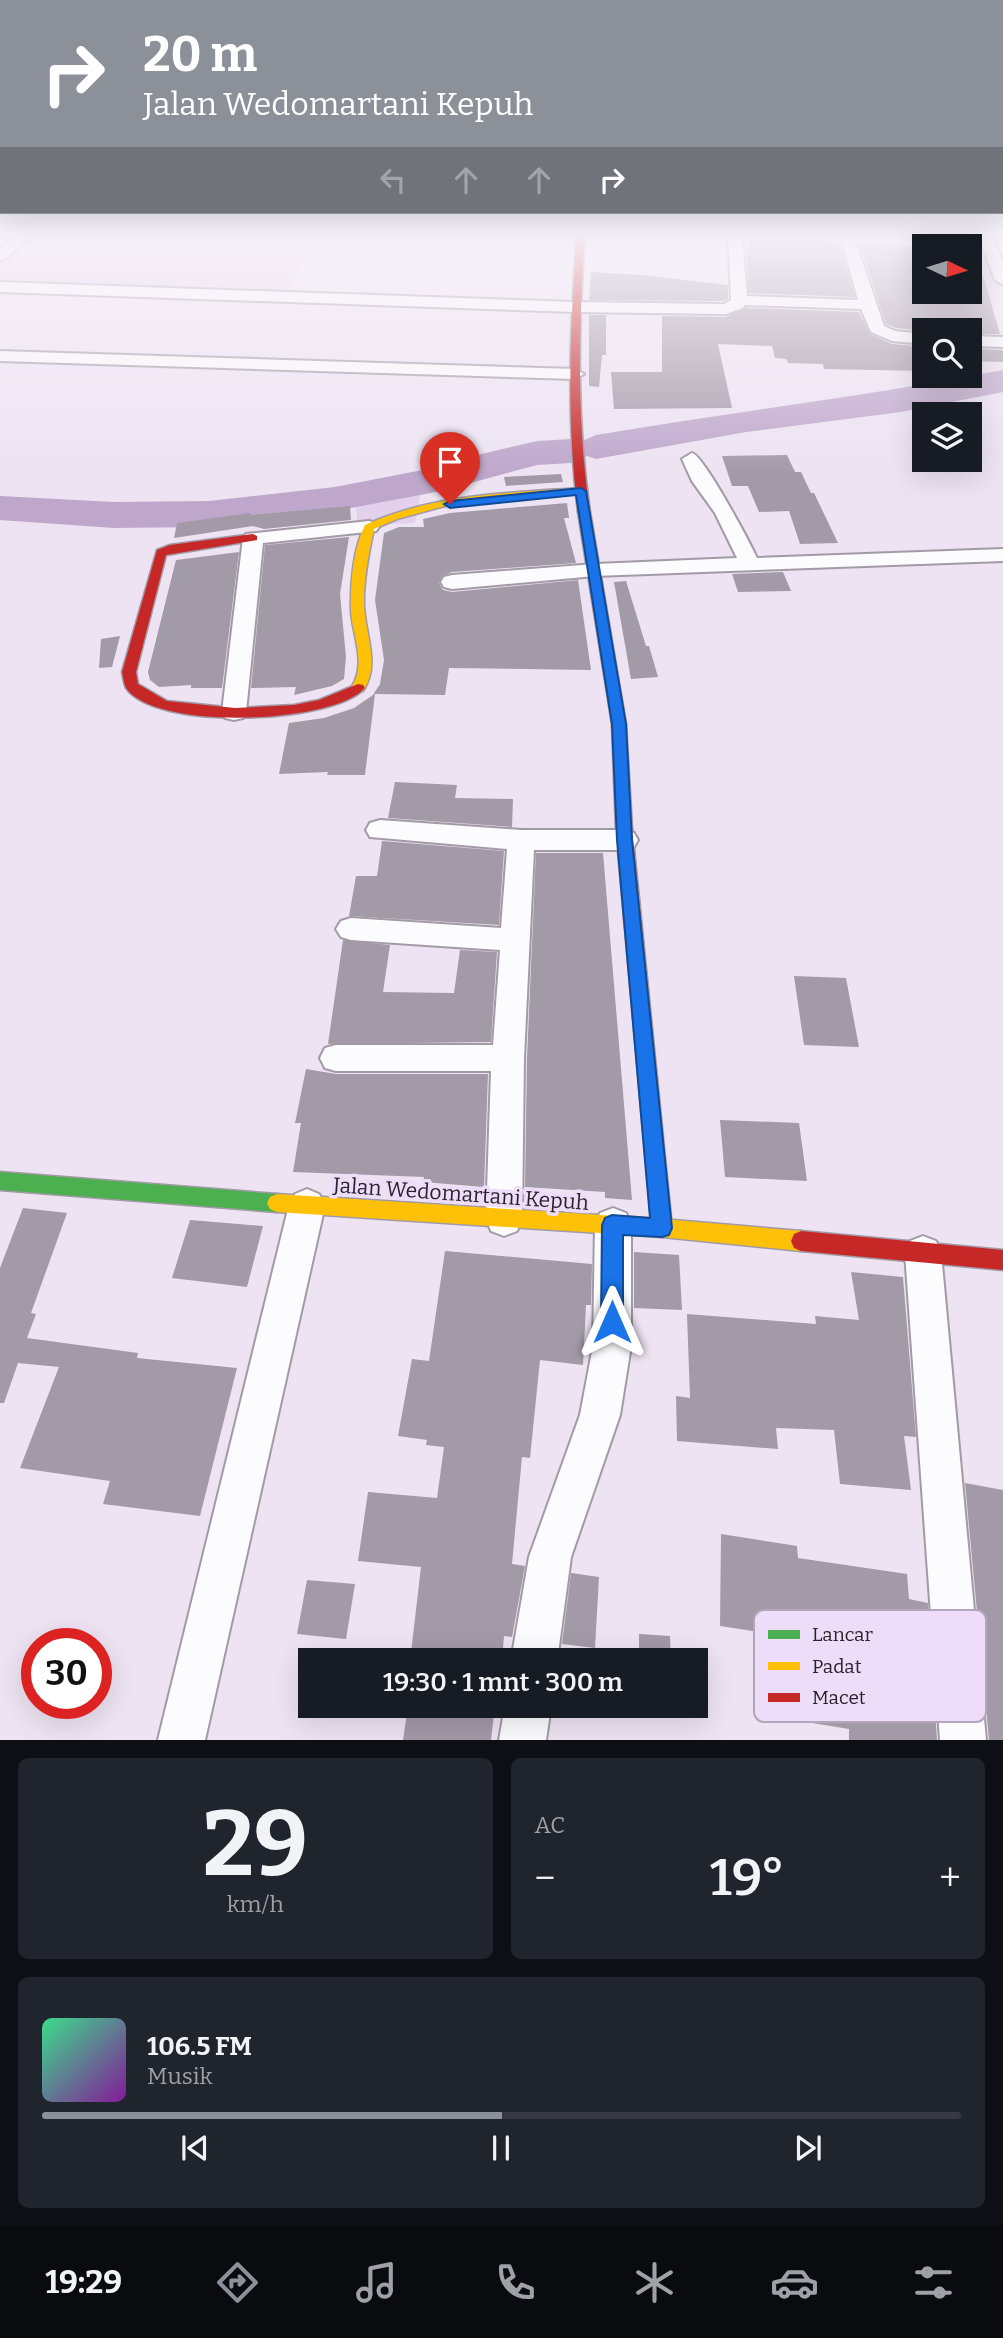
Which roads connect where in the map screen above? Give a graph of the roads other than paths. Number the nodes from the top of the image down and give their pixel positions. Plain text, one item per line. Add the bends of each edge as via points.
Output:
1 (575, 312) edge
2 (871, 312) edge
3 (912, 338) edge
4 (982, 341) edge
5 (1003, 342) edge
6 (0, 356) edge
7 (575, 374) junction
8 (692, 459) dead end
9 (581, 491) junction
10 (369, 527) junction
11 (253, 538) junction
12 (1003, 555) edge
13 (750, 564) junction
14 (595, 570) junction
15 (452, 582) dead end
16 (234, 712) junction
17 (380, 830) dead end
18 (521, 840) junction
19 (624, 840) junction
20 (351, 929) dead end
21 (516, 940) junction
22 (335, 1058) dead end
23 (508, 1058) junction
24 (0, 1181) edge
25 (307, 1205) junction
26 (504, 1219) junction
27 (612, 1225) junction
28 (662, 1228) junction
29 (923, 1252) junction
30 (1003, 1260) edge
31 (952, 1610) edge
32 (536, 1648) edge
33 (525, 1718) edge
34 (962, 1722) edge
35 (181, 1740) edge
36 (522, 1740) edge
37 (963, 1740) edge

1 - 7 street
2 - 3 street via 881,333
4 - 5 street
6 - 7 street
7 - 9 street
8 - 13 street
9 - 10 street via 415,510 391,515
9 - 14 street
10 - 11 street
10 - 16 street via 357,605 364,641 362,683 357,692 321,706
11 - 16 street
11 - 16 street via 161,553 129,672 132,686 166,706
12 - 13 street
13 - 14 street
14 - 15 street
14 - 19 street via 619,724
17 - 18 street
18 - 19 street
18 - 21 street
19 - 28 street
20 - 21 street
21 - 23 street
22 - 23 street
23 - 26 street
24 - 25 street, Jalan Wedomartani Kepuh
25 - 26 street, Jalan Wedomartani Kepuh
25 - 35 street
26 - 27 street, Jalan Wedomartani Kepuh
27 - 28 street, Jalan Wedomartani Kepuh
27 - 32 street via 612,1346 600,1415 550,1557
28 - 29 street, Jalan Wedomartani Kepuh
29 - 30 street, Jalan Wedomartani Kepuh
29 - 31 street
33 - 36 street
34 - 37 street

